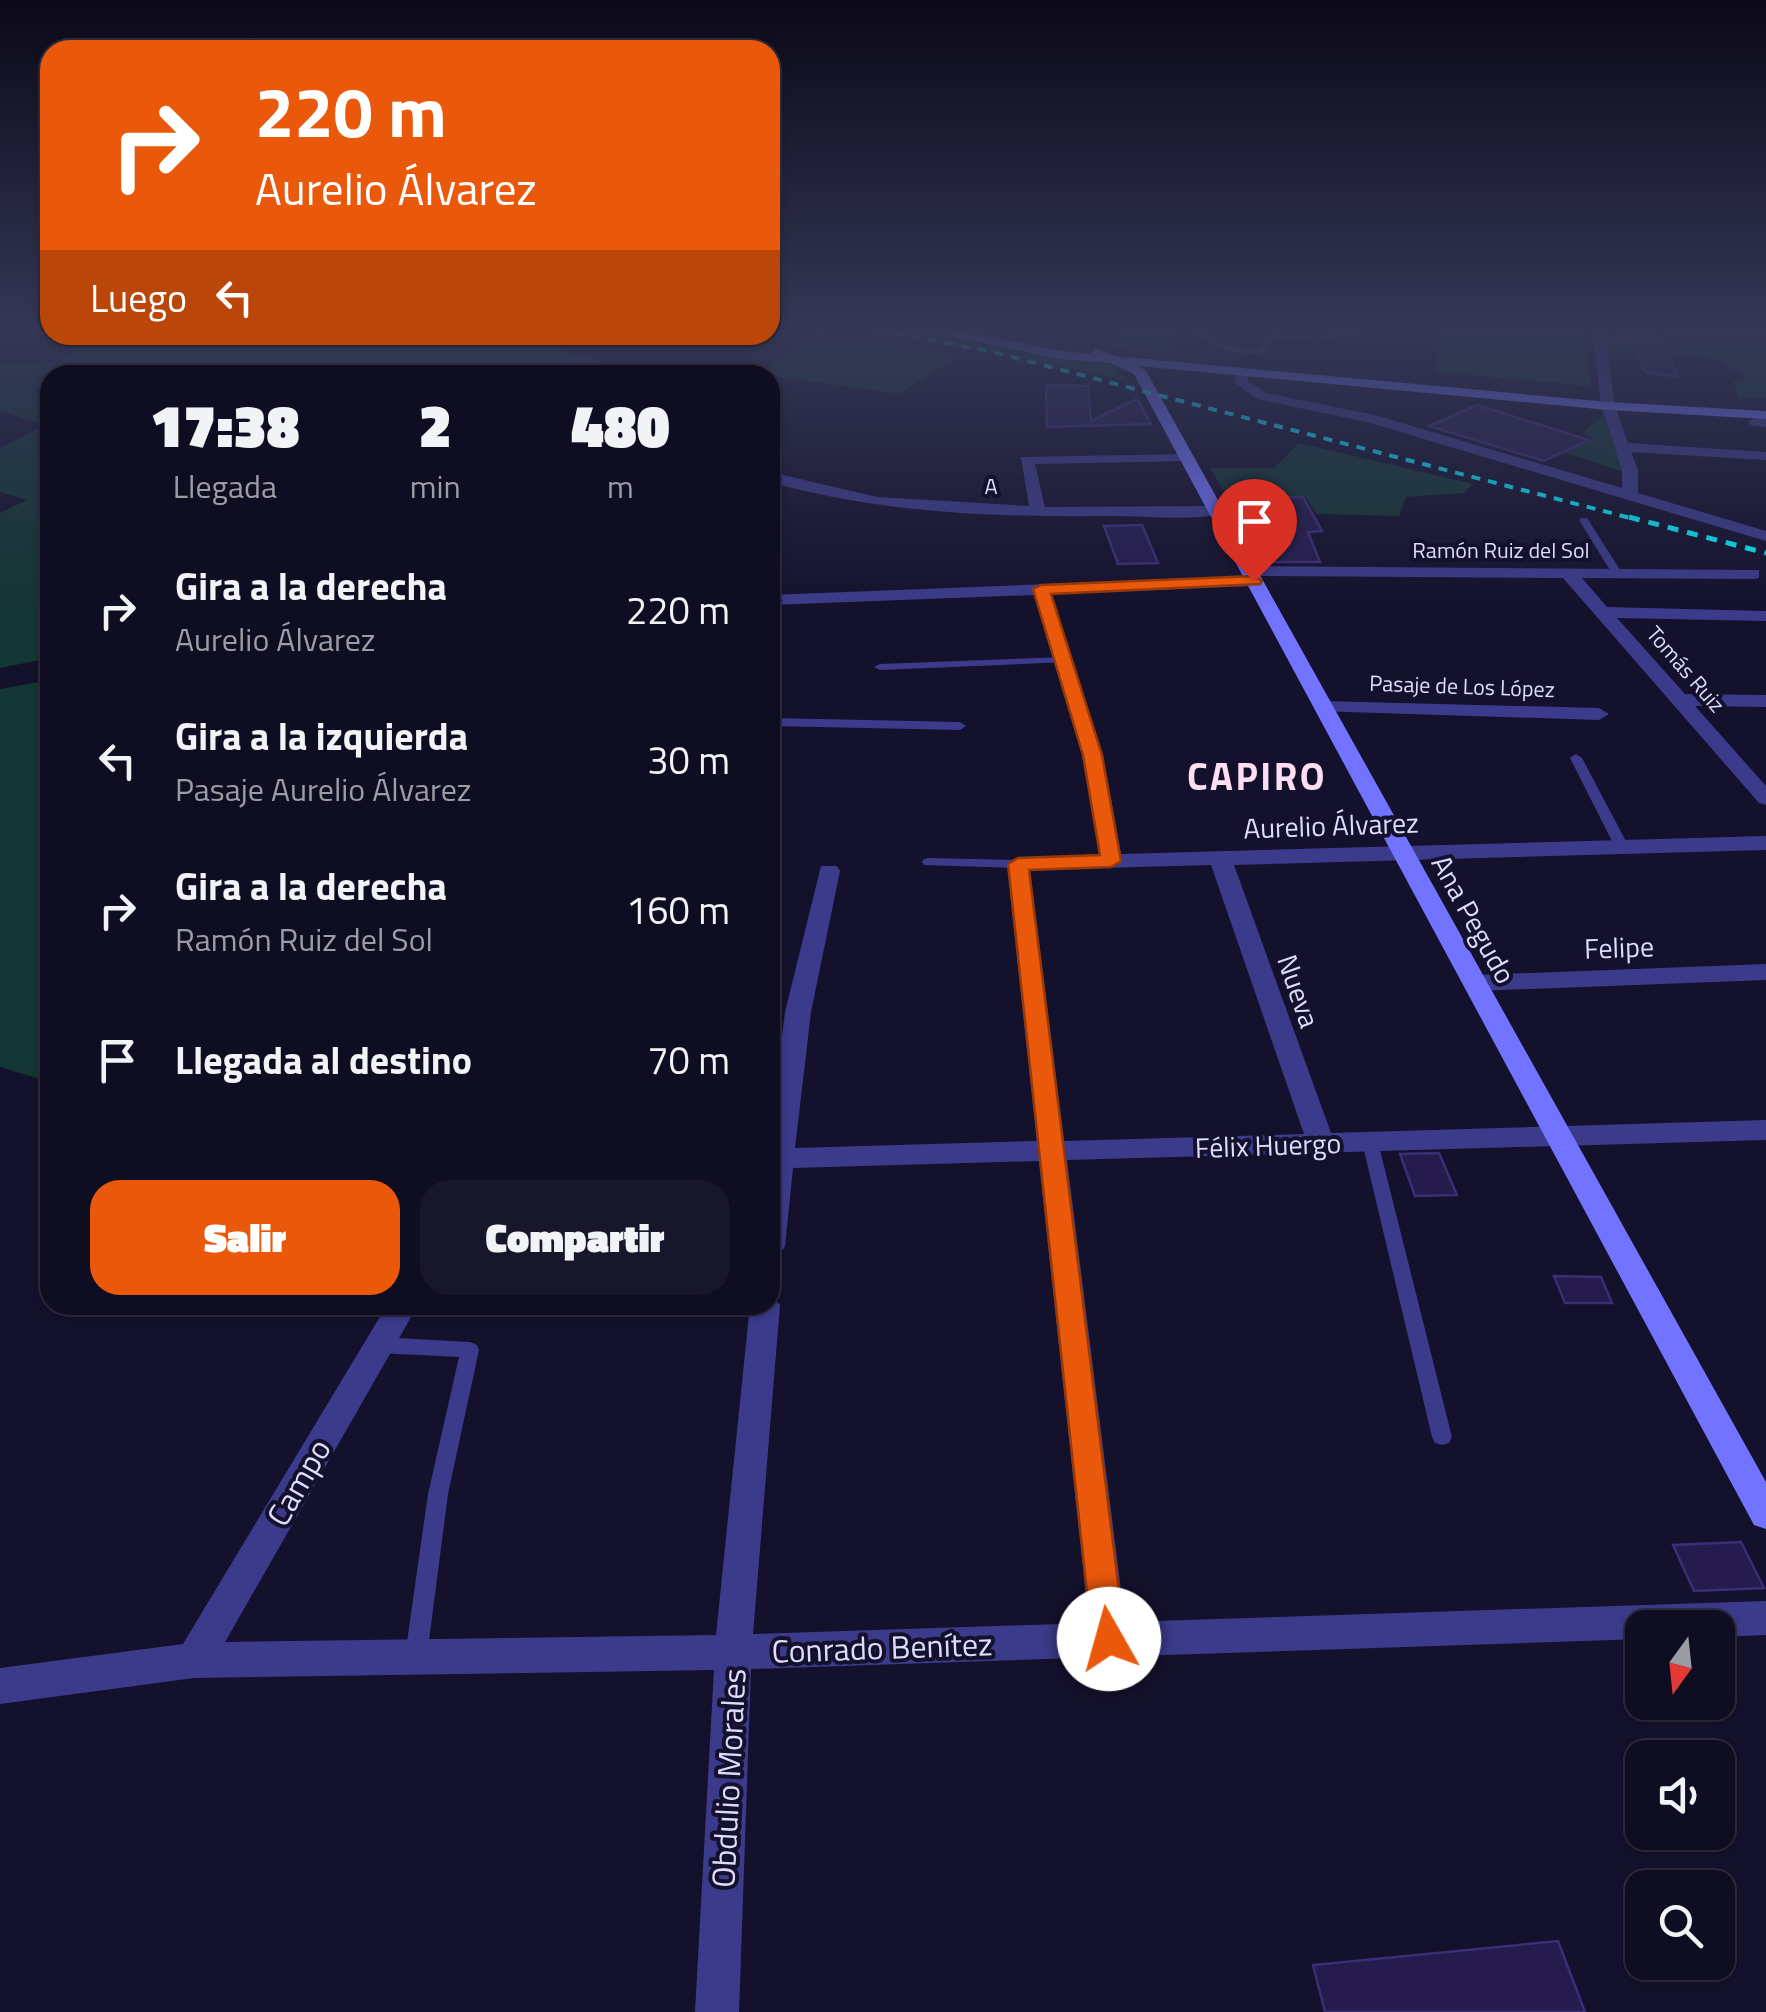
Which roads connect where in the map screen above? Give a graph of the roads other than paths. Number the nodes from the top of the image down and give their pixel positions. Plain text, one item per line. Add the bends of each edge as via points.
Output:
1 (1166, 420) edge
2 (1376, 420) edge
3 (1614, 420) edge
4 (1622, 447) junction
5 (1766, 456) edge
6 (1187, 458) junction
7 (780, 480) edge
8 (1630, 490) junction
9 (1037, 508) junction
10 (1216, 511) junction
11 (1584, 520) dead end
12 (1766, 536) edge
13 (1568, 573) junction
14 (1617, 573) junction
15 (1753, 574) dead end
16 (1252, 576) junction
17 (1041, 589) junction
18 (780, 600) edge
19 (1602, 612) junction
20 (1766, 616) edge
21 (1064, 660) junction
22 (880, 667) dead end
23 (1679, 700) junction
24 (1766, 701) edge
25 (1323, 707) junction
26 (1599, 714) dead end
27 (780, 722) edge
28 (960, 726) dead end
29 (1576, 758) dead end
30 (1766, 799) edge
31 (1766, 842) edge
32 (1622, 846) junction
33 (1403, 853) junction
34 (1220, 858) junction
35 (1111, 861) junction
36 (929, 862) dead end
37 (1018, 864) junction
38 (828, 870) dead end
39 (1766, 972) edge
40 (1474, 983) junction
41 (780, 1122) edge
42 (1766, 1130) edge
43 (1559, 1136) junction
44 (1370, 1142) junction
45 (1320, 1143) junction
46 (1050, 1150) junction
47 (780, 1158) edge
48 (397, 1315) edge
49 (764, 1315) edge
50 (379, 1346) junction
51 (1442, 1437) dead end
52 (1766, 1514) edge
53 (1766, 1618) edge
54 (1109, 1639) junction
55 (734, 1652) junction
56 (416, 1656) junction
57 (194, 1660) junction
58 (0, 1686) edge
59 (718, 2012) edge

1 - 6 main road, Ana Pegudo
2 - 8 street via 1604,490
3 - 4 street
4 - 5 street
4 - 8 street
6 - 9 street via 1026,460
6 - 10 main road, Ana Pegudo
7 - 9 street, A via 880,504
8 - 12 street
9 - 10 street, A
10 - 16 main road, Ana Pegudo
11 - 14 lane
13 - 14 street, Ramón Ruiz del Sol
13 - 16 street, Ramón Ruiz del Sol
13 - 19 street, Tomás Ruiz
14 - 15 street, Ramón Ruiz del Sol
16 - 17 street, Ramón Ruiz del Sol
16 - 25 main road, Ana Pegudo
17 - 18 street, Ramón Ruiz del Sol
17 - 21 street
19 - 20 street
19 - 23 street, Tomás Ruiz
21 - 22 lane
21 - 35 street via 1093,755
23 - 24 street
23 - 30 street, Tomás Ruiz
25 - 26 street, Pasaje de Los López
25 - 33 main road, Ana Pegudo
27 - 28 lane
29 - 32 lane
31 - 32 street, Aurelio Álvarez
32 - 33 street, Aurelio Álvarez
33 - 34 street, Aurelio Álvarez
33 - 40 main road, Ana Pegudo
34 - 35 street, Aurelio Álvarez
34 - 45 street, Nueva
35 - 37 street, Aurelio Álvarez
36 - 37 lane
37 - 46 street
38 - 41 street
39 - 40 street, Felipe
40 - 43 main road, Ana Pegudo
42 - 43 street, Félix Huergo
43 - 44 street, Félix Huergo
43 - 52 main road, Ana Pegudo
44 - 45 street, Félix Huergo
44 - 51 lane
45 - 46 street, Félix Huergo
46 - 47 street, Félix Huergo
46 - 54 street
48 - 50 street, Campo
49 - 55 street, Obdulio Morales
50 - 56 lane via 470,1350 438,1494
50 - 57 street, Campo
53 - 54 street, Conrado Benítez
54 - 55 street, Conrado Benítez
55 - 56 street, Conrado Benítez
55 - 59 street, Obdulio Morales
56 - 57 street, Conrado Benítez
57 - 58 street, Conrado Benítez

